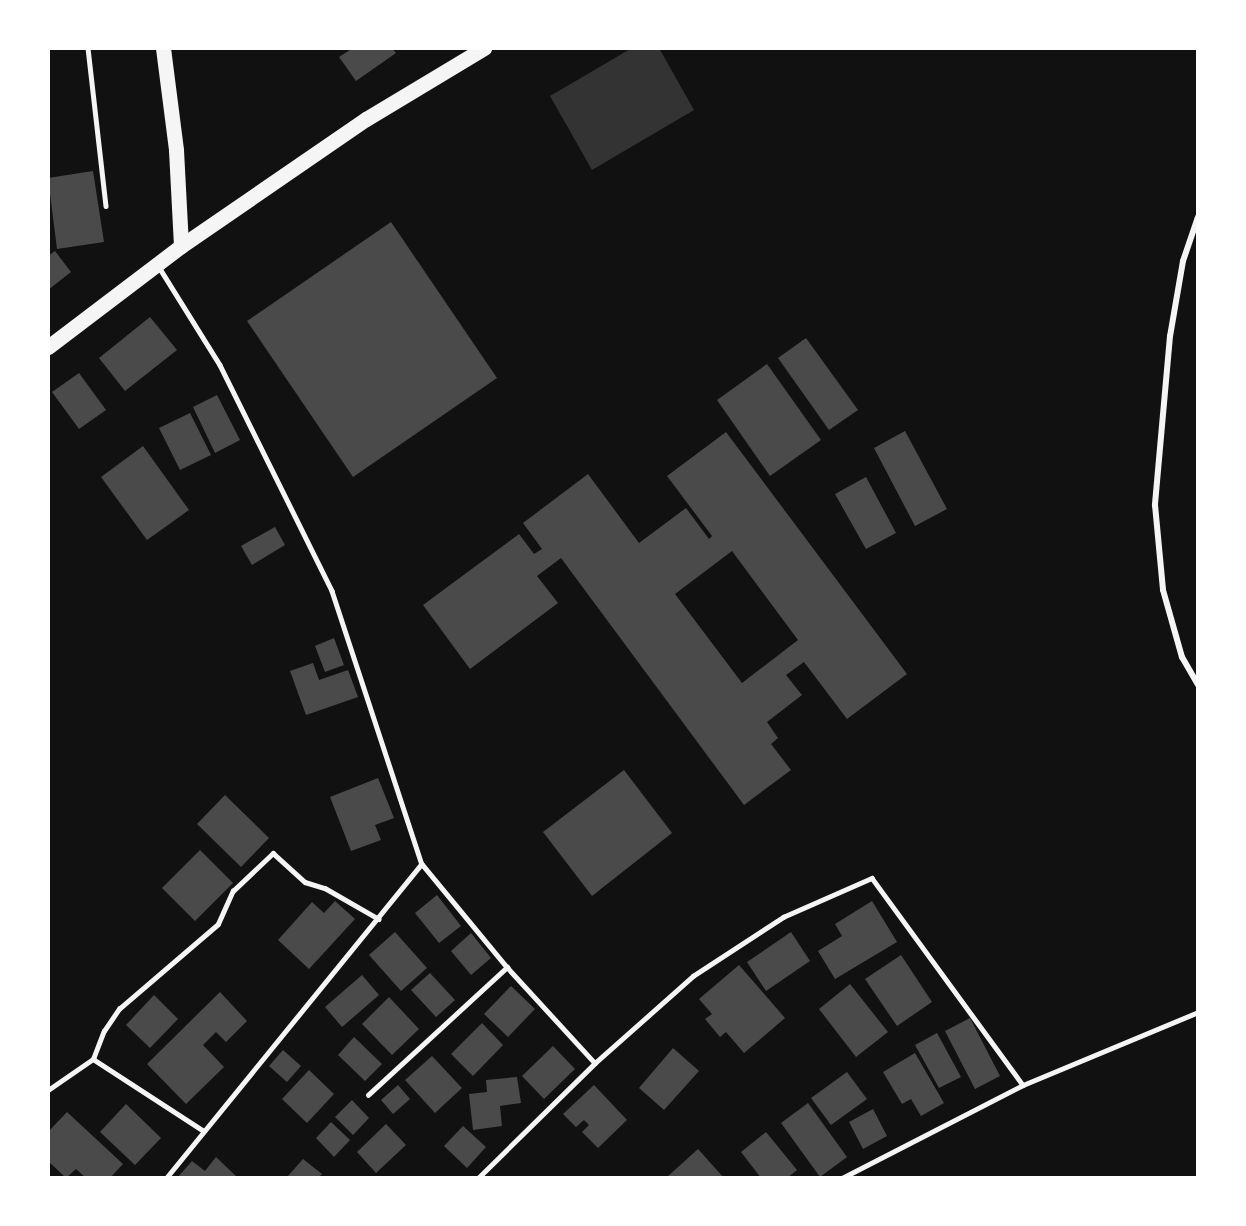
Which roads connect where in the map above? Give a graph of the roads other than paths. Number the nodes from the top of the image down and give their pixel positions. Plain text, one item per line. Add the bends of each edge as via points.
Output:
1 (88, 48) edge
2 (163, 48) edge
3 (484, 48) edge
4 (106, 206) dead end
5 (1198, 217) edge
6 (182, 246) junction
7 (159, 267) junction
8 (48, 347) edge
9 (1198, 685) edge
10 (422, 864) junction
11 (379, 919) junction
12 (507, 967) junction
13 (1198, 1012) edge
14 (93, 1059) junction
15 (595, 1063) junction
16 (1023, 1085) junction
17 (48, 1090) edge
18 (368, 1095) dead end
19 (204, 1131) junction
20 (167, 1178) edge
21 (478, 1178) edge
22 (842, 1178) edge

1 - 4 lane
2 - 6 main road via 176,150
3 - 6 main road via 366,119
5 - 9 street via 1183,261 1170,336 1155,506 1163,590 1182,657
6 - 7 main road
7 - 8 main road
7 - 10 lane via 220,365 332,591
10 - 11 lane
10 - 12 lane
11 - 14 lane via 325,888 305,882 273,853 233,891 218,924 119,1009 104,1031
11 - 19 lane
12 - 15 lane
12 - 18 lane
13 - 16 lane
14 - 17 lane
14 - 19 lane
15 - 16 lane via 693,976 783,917 872,878
15 - 21 lane
16 - 22 lane
19 - 20 lane

